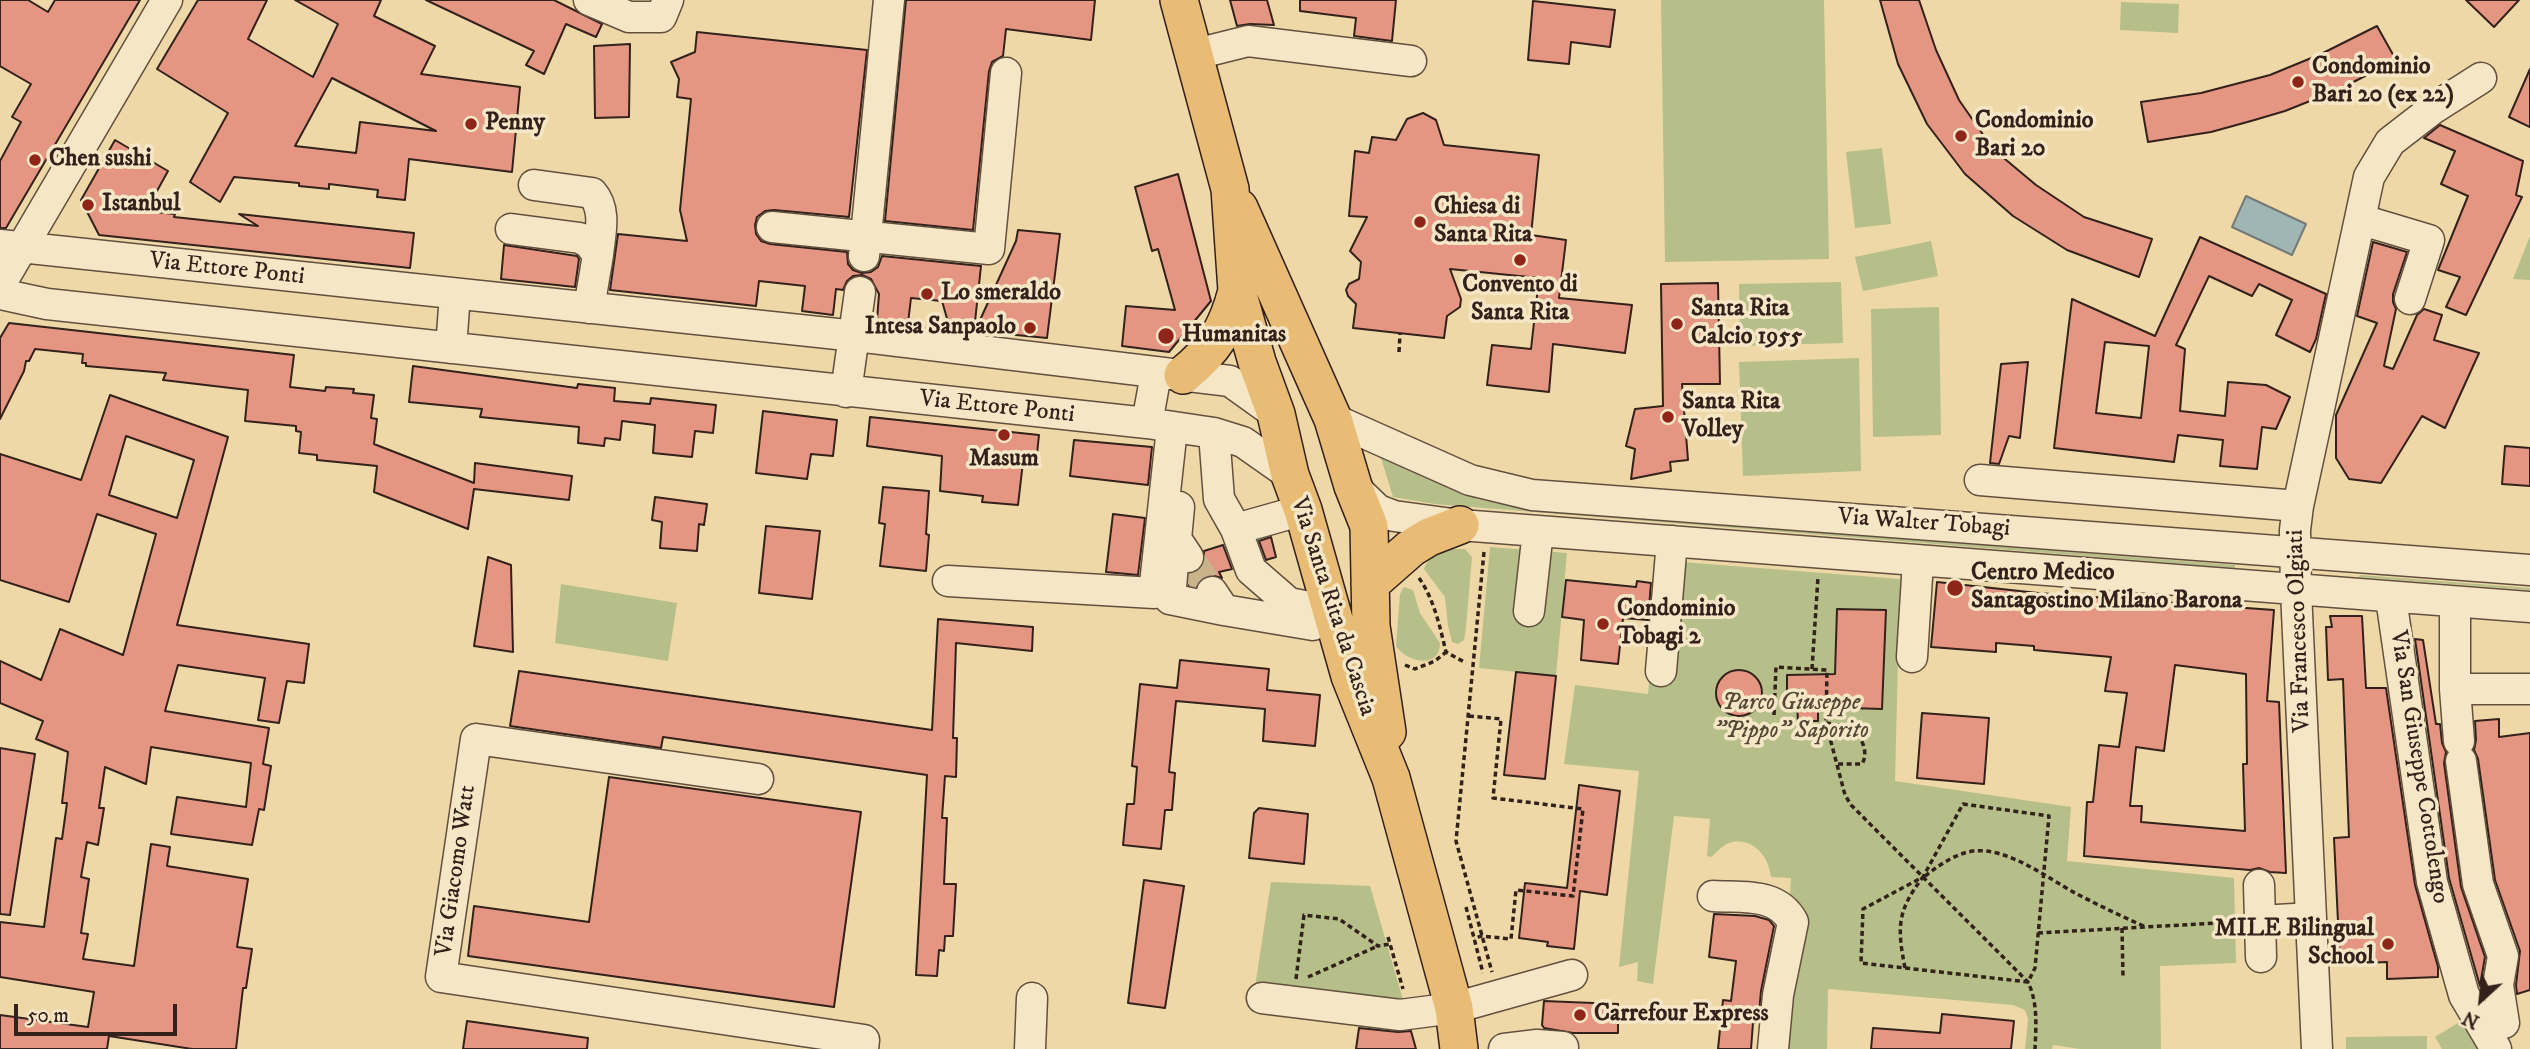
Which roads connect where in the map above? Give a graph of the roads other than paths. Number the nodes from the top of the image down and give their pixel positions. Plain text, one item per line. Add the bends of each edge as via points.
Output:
1 (167, 0) edge
2 (589, 0) edge
3 (668, 0) edge
4 (889, 0) edge
5 (1179, 0) edge
6 (1196, 54) junction
7 (1411, 61) dead end
8 (1006, 73) dead end
9 (2480, 78) dead end
10 (534, 186) dead end
11 (1230, 189) junction
12 (51, 199) junction
13 (2362, 220) junction
14 (772, 227) dead end
15 (511, 229) dead end
16 (12, 246) edge
17 (865, 246) junction
18 (81, 255) junction
19 (598, 255) junction
20 (0, 285) edge
21 (1237, 291) junction
22 (860, 292) dead end
23 (0, 294) edge
24 (455, 294) junction
25 (2410, 299) dead end
26 (589, 308) junction
27 (856, 336) junction
28 (451, 348) junction
29 (1169, 374) junction
30 (846, 392) junction
31 (1276, 415) junction
32 (1333, 419) junction
33 (1180, 429) junction
34 (1290, 475) junction
35 (1980, 480) dead end
36 (1353, 486) junction
37 (2298, 506) junction
38 (1303, 510) junction
39 (1236, 529) junction
40 (1538, 531) junction
41 (1472, 535) junction
42 (1672, 541) junction
43 (2296, 552) junction
44 (1918, 561) junction
45 (2530, 570) edge
46 (948, 581) dead end
47 (1370, 584) junction
48 (2296, 591) junction
49 (2391, 598) junction
50 (2455, 602) junction
51 (2530, 607) edge
52 (1529, 611) dead end
53 (1333, 620) junction
54 (1912, 657) dead end
55 (1661, 671) dead end
56 (2455, 689) junction
57 (2530, 689) edge
58 (1391, 778) junction
59 (758, 779) dead end
60 (2259, 885) dead end
61 (1713, 896) dead end
62 (2311, 918) junction
63 (2260, 921) junction
64 (2261, 957) dead end
65 (1572, 975) dead end
66 (1032, 998) dead end
67 (1262, 998) dead end
68 (1454, 1008) junction
69 (2500, 1036) edge
70 (1558, 1048) edge
71 (863, 1049) edge
72 (1030, 1049) edge
73 (1459, 1049) edge
74 (1475, 1049) edge
75 (1504, 1049) edge
76 (1773, 1049) edge
77 (2317, 1049) edge

1 - 12 street
2 - 3 street via 629,17 661,17
4 - 17 street
5 - 6 main road
6 - 7 street via 1248,41
6 - 11 main road
8 - 17 street via 989,249
9 - 13 street, Via Francesco Olgiati via 2390,142 2370,177
10 - 19 street via 592,193 599,201 602,222
11 - 21 main road
11 - 32 main road
12 - 16 street
12 - 18 street via 71,246
13 - 25 street via 2429,240
13 - 37 street, Via Francesco Olgiati
14 - 17 street
15 - 19 street via 579,238
16 - 18 street, Via Ettore Ponti
16 - 20 street
18 - 24 street, Via Ettore Ponti
19 - 26 street
21 - 29 main road via 1229,320 1213,347
21 - 31 main road
22 - 27 street
23 - 28 street, Via Ettore Ponti via 20,300
24 - 26 street, Via Ettore Ponti
24 - 28 street
26 - 27 street, Via Ettore Ponti
27 - 29 street, Via Ettore Ponti
27 - 30 street
28 - 30 street, Via Ettore Ponti
29 - 31 street, Via Ettore Ponti via 1230,381
29 - 33 street
30 - 33 street, Via Ettore Ponti
31 - 32 main road via 1306,413
31 - 34 main road, Via Santa Rita da Cascia
32 - 36 main road, Via Santa Rita da Cascia
32 - 43 street, Via Walter Tobagi via 1470,480 1532,495
33 - 34 street, Via Ettore Ponti via 1243,442
33 - 39 street
33 - 46 street via 1154,593
33 - 53 street via 1182,548 1170,599 1218,601
34 - 36 main road via 1316,484
34 - 38 main road, Via Santa Rita da Cascia
35 - 37 street
36 - 41 street, Via Walter Tobagi via 1378,510
36 - 47 main road, Via Santa Rita da Cascia via 1369,526
37 - 43 street, Via Francesco Olgiati
38 - 39 street
38 - 53 main road, Via Santa Rita da Cascia
39 - 53 street via 1251,570 1289,603
40 - 41 street, Via Walter Tobagi
40 - 42 street, Via Walter Tobagi
40 - 52 street
41 - 47 main road, Via Walter Tobagi via 1429,537
42 - 44 street, Via Walter Tobagi
42 - 55 street
43 - 45 street, Via Walter Tobagi
43 - 48 street, Via Francesco Olgiati
44 - 48 street, Via Walter Tobagi
44 - 54 street
47 - 58 main road, Via Santa Rita da Cascia via 1371,626
48 - 49 street, Via Walter Tobagi
48 - 62 street, Via Francesco Olgiati
49 - 50 street, Via Walter Tobagi
49 - 69 street, Via San Giuseppe Cottolengo via 2432,883 2465,995
50 - 51 street, Via Walter Tobagi
50 - 56 street
53 - 58 main road, Via Santa Rita da Cascia
56 - 57 street
56 - 69 street via 2478,884 2503,956 2498,985
58 - 68 main road, Via Santa Rita da Cascia
59 - 71 street, Via Giacomo Watt via 476,739 441,977 864,1040
60 - 63 street
61 - 76 street via 1772,900 1793,922
62 - 63 street
62 - 77 street, Via Francesco Olgiati
63 - 64 street
65 - 68 street via 1490,985
66 - 72 street
67 - 68 street via 1400,1015
68 - 73 main road
68 - 74 main road
70 - 75 street

